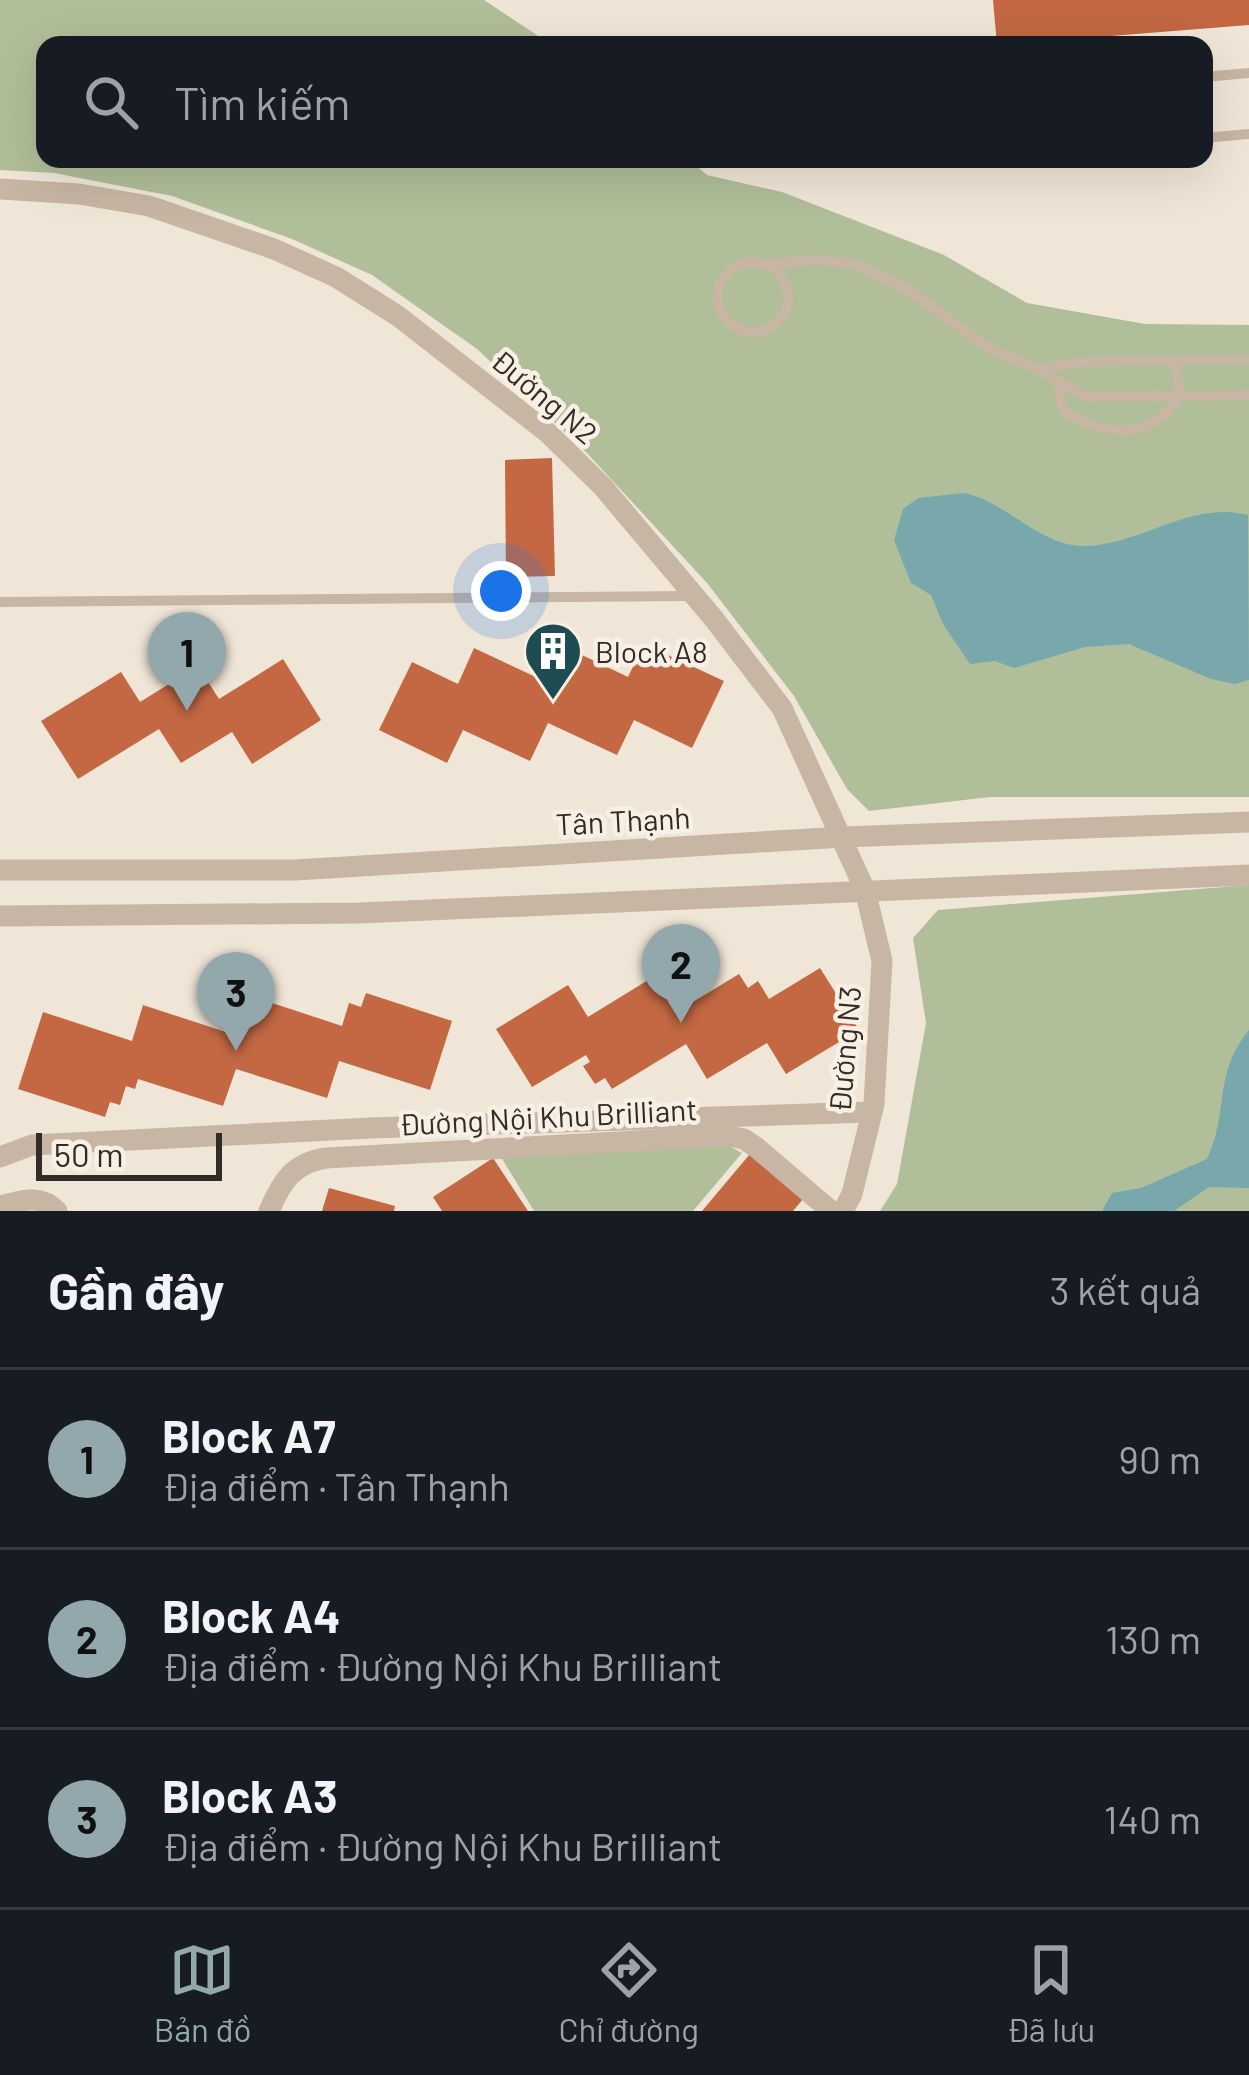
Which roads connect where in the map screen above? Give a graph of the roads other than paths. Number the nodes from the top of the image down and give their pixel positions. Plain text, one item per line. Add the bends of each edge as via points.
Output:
1 (1249, 73) edge
2 (1213, 76) edge
3 (1249, 134) edge
4 (1213, 137) edge
5 (0, 189) edge
6 (765, 264) junction
7 (1249, 359) edge
8 (1174, 361) junction
9 (1037, 369) junction
10 (1058, 381) junction
11 (1249, 395) edge
12 (1180, 396) junction
13 (694, 596) junction
14 (0, 602) edge
15 (1249, 822) edge
16 (843, 837) junction
17 (0, 870) edge
18 (1249, 875) edge
19 (865, 890) junction
20 (0, 916) edge
21 (872, 1112) junction
22 (0, 1156) edge
23 (0, 1206) edge
24 (57, 1211) edge
25 (269, 1211) edge
26 (831, 1211) edge
27 (843, 1211) edge

1 - 2 lane
3 - 4 lane
5 - 13 street, Đường N2 via 149,206 336,277 548,433
6 - 6 lane via 731,269 718,288 726,320 746,332 770,328 785,312 783,278
6 - 9 lane via 856,264 907,289 988,348
7 - 8 lane
8 - 9 lane
8 - 12 lane
9 - 10 lane
10 - 12 lane via 1086,397
10 - 12 lane via 1063,411 1121,430 1167,417
11 - 12 lane
13 - 14 lane
13 - 16 street, Đường N2 via 782,708
15 - 16 street, Tân Thạnh
16 - 17 street, Tân Thạnh via 295,870
16 - 19 street, Đường N2
18 - 19 street
19 - 20 street via 359,913
19 - 21 street, Đường N3 via 882,961
21 - 22 street via 32,1144
21 - 27 street, Đường N3
23 - 24 street via 34,1198
25 - 26 street, Đường Nội Khu Brilliant via 306,1161 729,1136 757,1148

